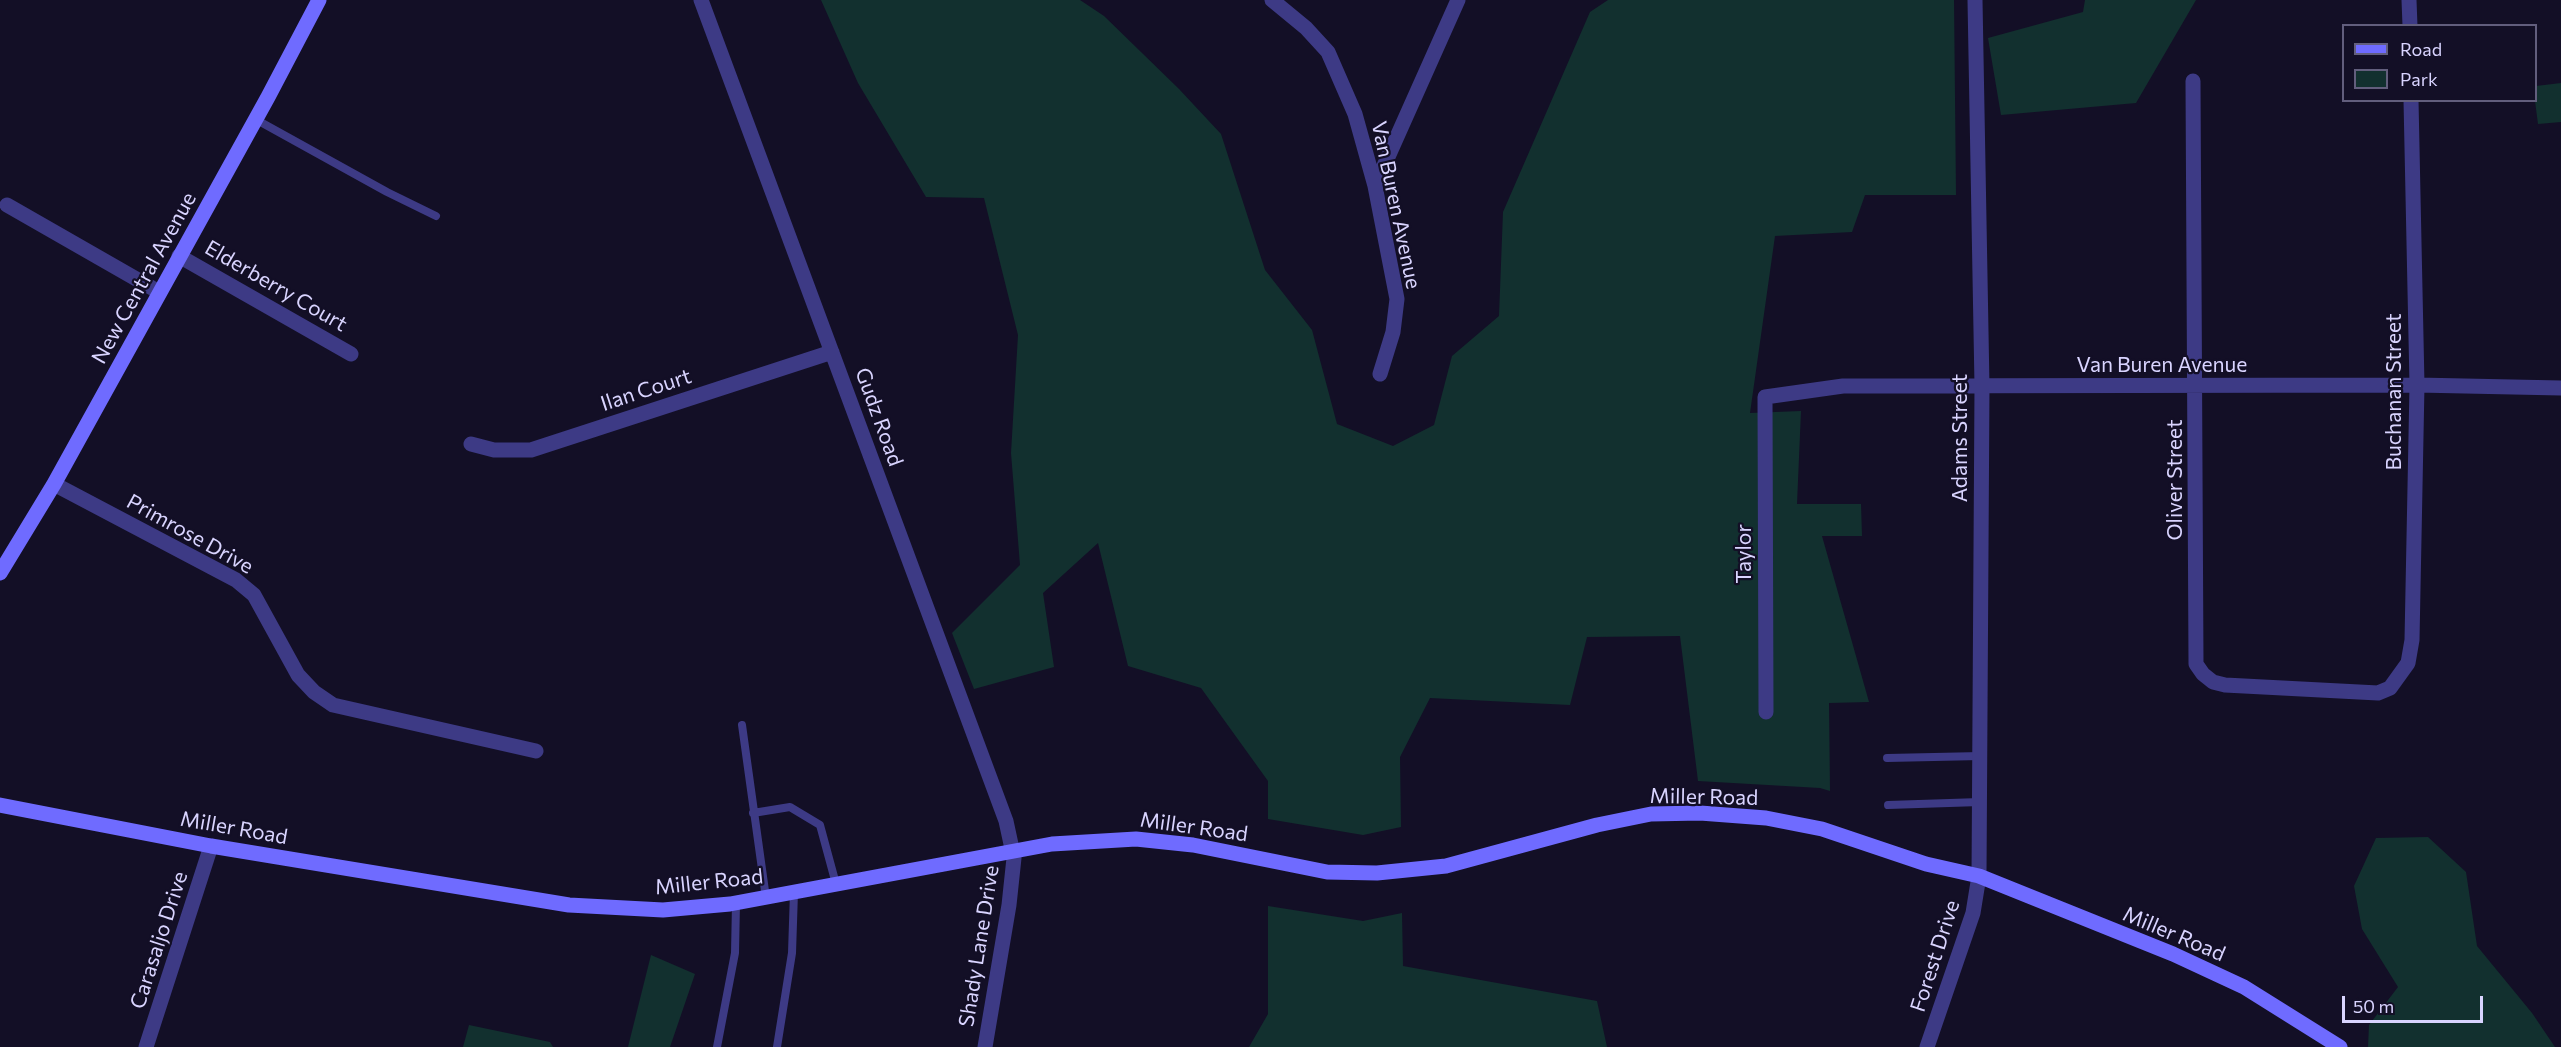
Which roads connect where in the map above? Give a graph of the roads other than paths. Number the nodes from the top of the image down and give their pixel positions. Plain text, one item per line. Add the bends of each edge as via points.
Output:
1 (319, 0) edge
2 (701, 0) edge
3 (1272, 0) edge
4 (1458, 0) edge
5 (1975, 0) edge
6 (2409, 0) edge
7 (2410, 24) edge
8 (2193, 81) dead end
9 (2411, 102) edge
10 (255, 119) junction
11 (1375, 186) junction
12 (7, 206) dead end
13 (436, 216) dead end
14 (179, 256) junction
15 (159, 292) junction
16 (832, 352) junction
17 (351, 354) dead end
18 (1380, 374) dead end
19 (2416, 384) junction
20 (1982, 386) junction
21 (2196, 386) junction
22 (2561, 388) edge
23 (1765, 397) joint
24 (471, 444) dead end
25 (54, 484) junction
26 (0, 573) edge
27 (2398, 680) joint
28 (1766, 712) dead end
29 (742, 724) dead end
30 (536, 751) dead end
31 (1981, 756) junction
32 (1887, 758) dead end
33 (1980, 802) junction
34 (0, 805) edge
35 (1888, 805) dead end
36 (753, 813) junction
37 (211, 846) junction
38 (1012, 851) junction
39 (1979, 876) junction
40 (836, 884) junction
41 (794, 892) junction
42 (766, 898) junction
43 (736, 903) junction
44 (146, 1047) edge
45 (717, 1047) edge
46 (777, 1047) edge
47 (985, 1047) edge
48 (1927, 1047) edge
49 (2340, 1047) edge

1 - 10 street, New Central Avenue
2 - 16 street, Gudz Road
3 - 11 street, Van Buren Avenue via 1329,52 1354,114
4 - 11 street
5 - 20 street, Adams Street
6 - 7 street
8 - 21 street, Oliver Street
9 - 19 street, Buchanan Street
10 - 13 lane
10 - 14 street, New Central Avenue
11 - 18 street, Van Buren Avenue via 1397,298 1393,332
12 - 15 street
14 - 15 street, New Central Avenue
14 - 17 street, Elderberry Court
15 - 25 street, New Central Avenue
16 - 24 street, Ilan Court via 531,450 494,450
16 - 38 street, Gudz Road via 1006,821
19 - 21 street, Van Buren Avenue
19 - 22 street, Van Buren Avenue
19 - 27 street, Buchanan Street via 2412,640 2408,663
20 - 21 street, Van Buren Avenue
20 - 23 street, Van Buren Avenue via 1843,386
20 - 31 street, Adams Street
21 - 27 street, Oliver Street via 2196,664 2213,682 2225,686 2378,693
23 - 28 street, Taylor
25 - 26 street, New Central Avenue
25 - 30 street, Primrose Drive via 236,580 254,595 298,675 333,705
29 - 36 lane
31 - 32 lane
31 - 33 street, Adams Street
33 - 35 lane
33 - 39 street, Adams Street
34 - 37 street, Miller Road
36 - 40 lane via 790,807 820,825
36 - 42 lane
37 - 43 street, Miller Road via 569,905 663,910
37 - 44 street, Carasaljo Drive
38 - 39 street, Miller Road via 1052,844 1136,839 1193,844 1327,872 1377,873 1446,866 1651,814 1700,813 1766,818 1822,829 1926,864
38 - 40 street, Miller Road
38 - 47 street, Shady Lane Drive via 1009,905
39 - 48 street, Forest Drive via 1973,913
39 - 49 street, Miller Road via 2244,987
40 - 41 street, Miller Road
41 - 42 street, Miller Road
41 - 46 lane via 792,953
42 - 43 street, Miller Road
43 - 45 lane via 735,953

